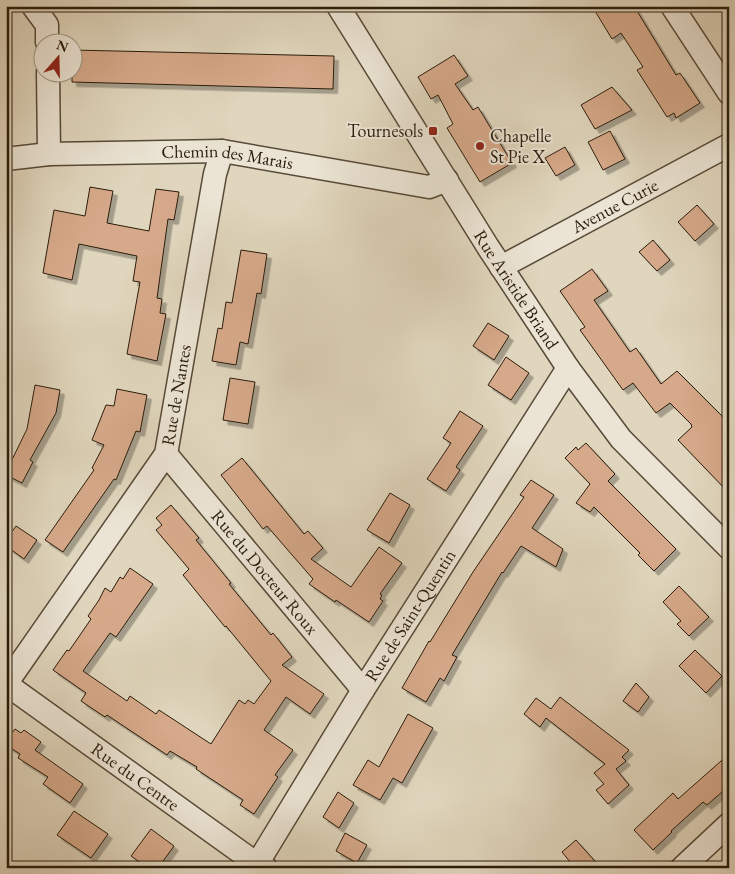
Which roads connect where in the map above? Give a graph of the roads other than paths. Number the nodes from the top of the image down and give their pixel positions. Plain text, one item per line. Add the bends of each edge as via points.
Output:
1 (33, 6) edge
2 (338, 6) edge
3 (672, 6) edge
4 (47, 32) edge
5 (48, 82) edge
6 (729, 93) edge
7 (729, 145) edge
8 (222, 150) junction
9 (49, 154) junction
10 (6, 159) edge
11 (447, 180) junction
12 (501, 267) junction
13 (568, 368) junction
14 (166, 454) junction
15 (729, 548) edge
16 (6, 684) edge
17 (362, 690) junction
18 (729, 824) edge
19 (262, 866) edge
20 (682, 868) edge

1 - 4 street via 47,25
2 - 11 street, Rue Aristide Briand
3 - 6 street
5 - 9 street
7 - 12 street, Avenue Curie
8 - 9 street, Chemin des Marais
8 - 11 street, Chemin des Marais via 429,187
8 - 14 street, Rue de Nantes via 215,174
9 - 10 street, Chemin des Marais
11 - 12 street, Rue Aristide Briand
12 - 13 street, Rue Aristide Briand
13 - 15 street, Rue Aristide Briand via 621,439
13 - 17 street, Rue de Saint-Quentin
14 - 16 street, Rue de Nantes
14 - 17 street, Rue du Docteur Roux
16 - 19 street, Rue du Centre
17 - 19 street, Rue de Saint-Quentin
18 - 20 street

